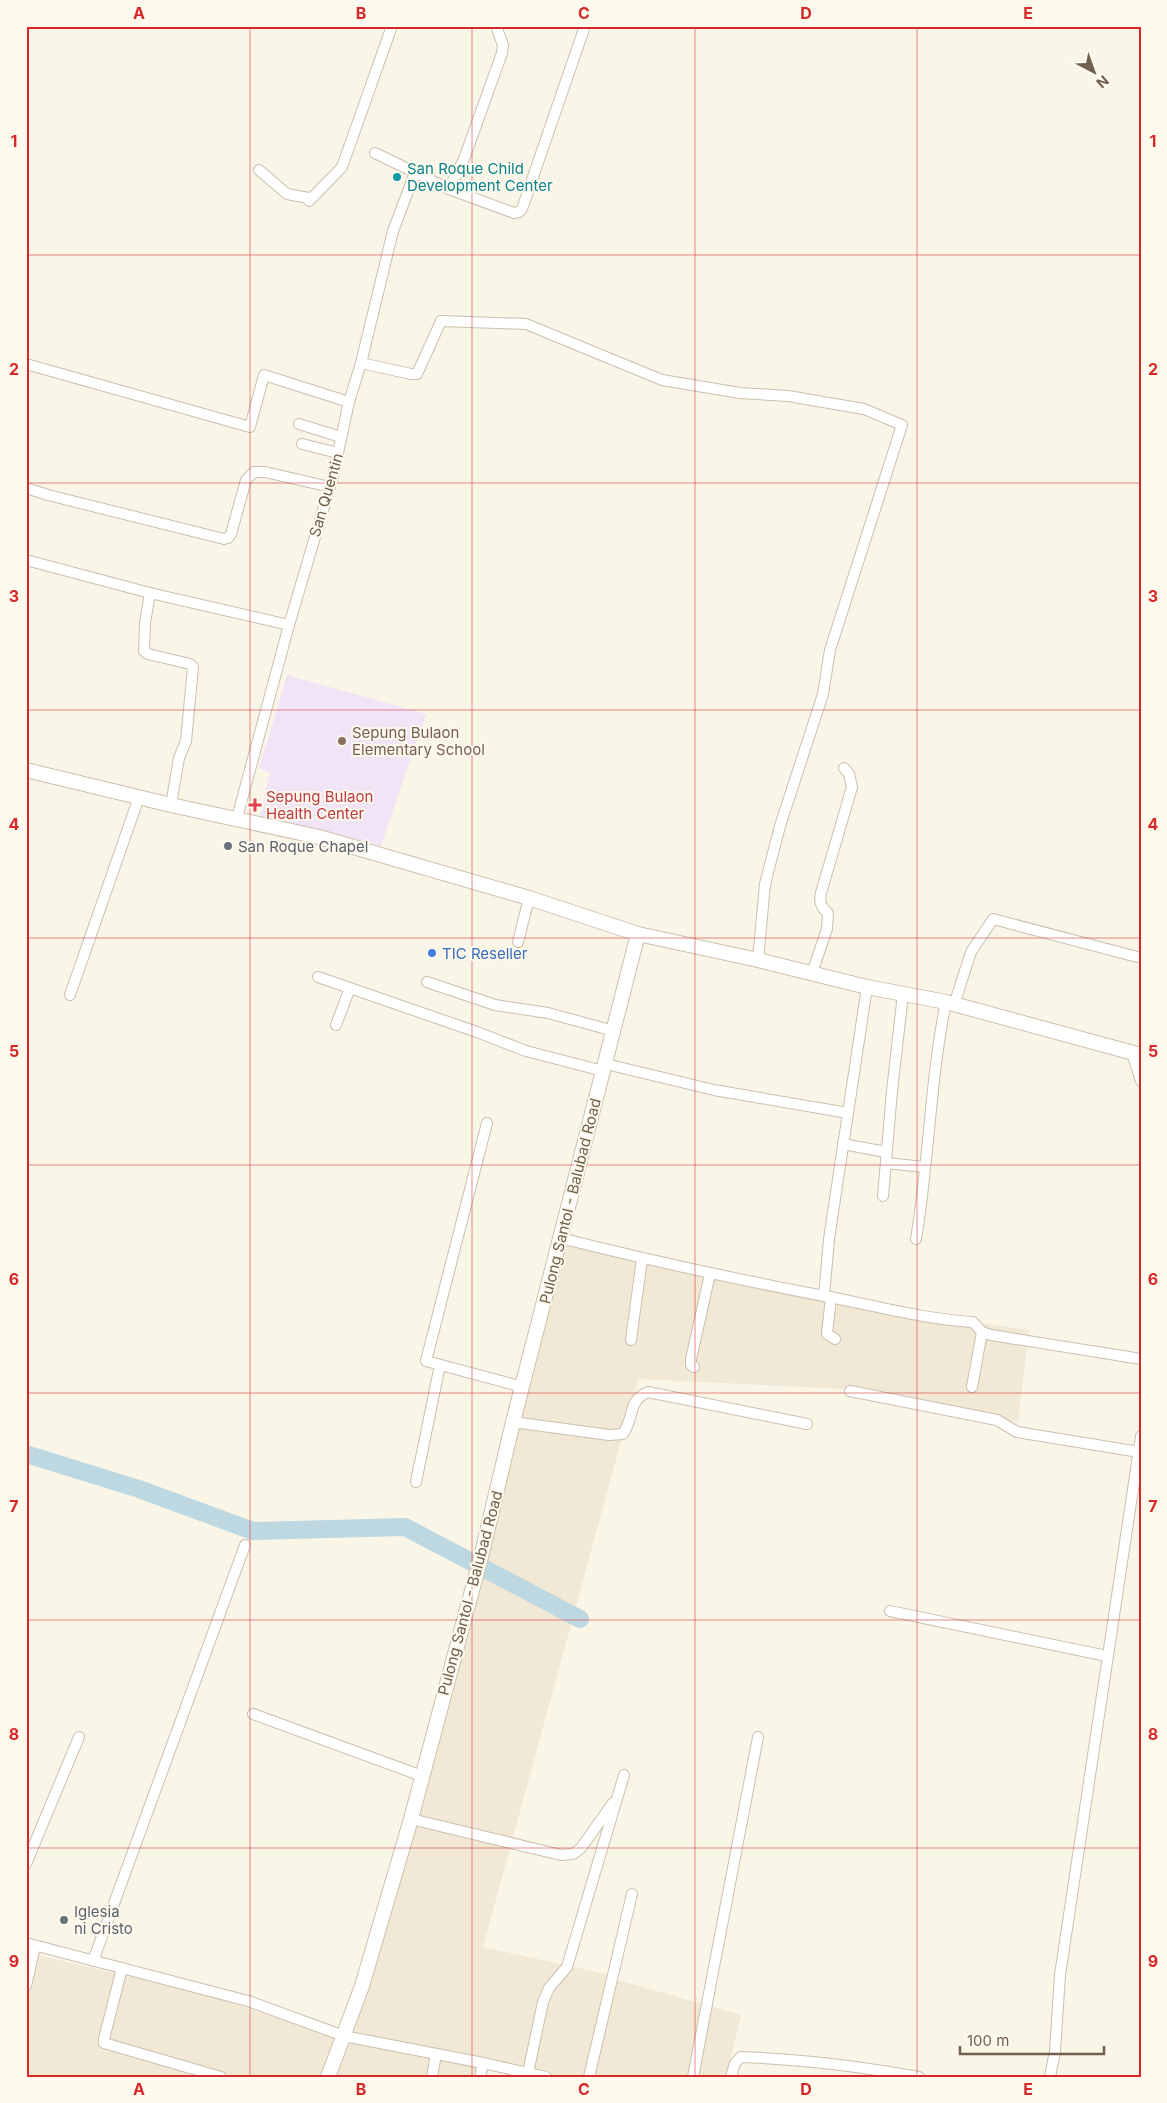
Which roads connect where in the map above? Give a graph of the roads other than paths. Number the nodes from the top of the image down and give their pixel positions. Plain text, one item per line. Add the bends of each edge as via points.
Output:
1 (392, 26) edge
2 (496, 26) edge
3 (585, 26) edge
4 (375, 153) dead end
5 (259, 170) dead end
6 (415, 173) junction
7 (449, 188) junction
8 (361, 363) junction
9 (26, 364) edge
10 (349, 402) junction
11 (299, 424) dead end
12 (341, 437) junction
13 (302, 444) dead end
14 (338, 453) junction
15 (330, 487) junction
16 (26, 488) edge
17 (26, 560) edge
18 (150, 593) junction
19 (289, 625) junction
20 (844, 768) dead end
21 (26, 770) edge
22 (139, 797) junction
23 (171, 805) junction
24 (237, 818) junction
25 (529, 898) junction
26 (638, 934) junction
27 (518, 942) dead end
28 (1141, 958) edge
29 (758, 960) junction
30 (812, 973) junction
31 (318, 977) dead end
32 (427, 982) dead end
33 (867, 987) junction
34 (350, 988) junction
35 (903, 994) junction
36 (70, 995) dead end
37 (950, 1004) junction
38 (336, 1025) dead end
39 (614, 1031) junction
40 (1137, 1054) edge
41 (604, 1067) junction
42 (1141, 1081) edge
43 (848, 1113) junction
44 (487, 1123) dead end
45 (844, 1144) junction
46 (886, 1158) junction
47 (924, 1167) junction
48 (883, 1196) dead end
49 (560, 1238) junction
50 (916, 1239) dead end
51 (642, 1259) junction
52 (710, 1274) junction
53 (828, 1296) junction
54 (982, 1332) junction
55 (835, 1339) dead end
56 (632, 1340) dead end
57 (1141, 1359) edge
58 (440, 1365) junction
59 (694, 1367) dead end
60 (523, 1387) junction
61 (972, 1388) dead end
62 (850, 1391) dead end
63 (513, 1422) junction
64 (807, 1424) dead end
65 (1141, 1436) edge
66 (1139, 1452) junction
67 (416, 1482) dead end
68 (244, 1545) dead end
69 (890, 1611) dead end
70 (1107, 1656) junction
71 (253, 1714) dead end
72 (79, 1737) dead end
73 (758, 1737) dead end
74 (624, 1775) dead end
75 (422, 1776) junction
76 (618, 1796) junction
77 (411, 1819) junction
78 (26, 1864) edge
79 (632, 1894) dead end
80 (31, 1945) edge
81 (93, 1961) junction
82 (122, 1968) junction
83 (26, 1986) edge
84 (344, 2036) junction
85 (436, 2054) junction
86 (483, 2062) junction
87 (528, 2073) junction
88 (221, 2077) edge
89 (328, 2077) edge
90 (432, 2077) edge
91 (480, 2077) edge
92 (546, 2077) edge
93 (589, 2077) edge
94 (693, 2077) edge
95 (731, 2077) edge
96 (919, 2077) edge
97 (1050, 2077) edge

1 - 5 street via 342,166 309,200 287,194
2 - 7 street via 503,45 502,53 464,159
3 - 7 street via 519,212 514,213
4 - 6 street
6 - 7 street
6 - 8 street, San Quentin via 393,231
8 - 10 street, San Quentin
8 - 29 street via 417,374 442,321 526,324 662,380 864,409 902,426 830,650 823,694 780,826 765,884
9 - 10 street via 250,427 264,375
10 - 12 street, San Quentin
11 - 12 street
12 - 14 street, San Quentin
13 - 14 street
14 - 15 street, San Quentin
15 - 16 street via 254,472 246,480 231,534 224,539
15 - 19 street, San Quentin
17 - 18 street
18 - 19 street
18 - 23 street via 144,651 193,667 186,741 179,758
19 - 24 street, San Quentin
20 - 30 street via 852,787 821,893 823,910 828,913 827,929
21 - 22 street
22 - 23 street
22 - 36 street
23 - 24 street
24 - 25 street via 319,837
25 - 26 street
25 - 27 street
26 - 29 street
26 - 39 street, Pulong Santol - Balubad Road
28 - 37 street via 993,919 971,952
29 - 30 street
30 - 33 street
31 - 34 street
32 - 39 street via 494,1005 548,1013
33 - 35 street
33 - 43 street
34 - 38 street
34 - 41 street via 526,1051
35 - 37 street
35 - 46 street
37 - 40 street
37 - 47 street via 941,1030
39 - 41 street, Pulong Santol - Balubad Road
40 - 42 street
41 - 43 street
41 - 49 street, Pulong Santol - Balubad Road
43 - 45 street
44 - 58 street via 426,1361
45 - 46 street
45 - 53 street via 829,1239
46 - 47 street
46 - 48 street
47 - 50 street via 925,1189
49 - 51 street
49 - 60 street, Pulong Santol - Balubad Road
51 - 52 street
51 - 56 street
52 - 53 street
52 - 59 street via 690,1359
53 - 54 street via 919,1315 973,1322
53 - 55 street via 827,1334
54 - 57 street
54 - 61 street
58 - 60 street
58 - 67 street
60 - 63 street, Pulong Santol - Balubad Road
62 - 66 street via 997,1420 1017,1432
63 - 64 street via 609,1435 623,1434 630,1425 634,1402 648,1392
63 - 75 street, Pulong Santol - Balubad Road via 482,1553
65 - 66 street
66 - 70 street
68 - 81 street
69 - 70 street
70 - 97 street via 1060,1975 1055,2052
71 - 75 street
72 - 78 street
73 - 94 street
74 - 76 street
75 - 77 street, Pulong Santol - Balubad Road
76 - 77 street via 581,1848 573,1854 561,1855
76 - 87 street via 567,1967 548,1988 543,2002
77 - 84 street, Pulong Santol - Balubad Road
79 - 93 street
80 - 81 street
80 - 83 street
81 - 82 street
82 - 84 street via 248,2001
82 - 88 street via 104,2044
84 - 85 street
84 - 89 street, Pulong Santol - Balubad Road
85 - 86 street
85 - 90 street
86 - 87 street
86 - 91 street
87 - 92 street
95 - 96 street via 735,2063 742,2057 849,2064

